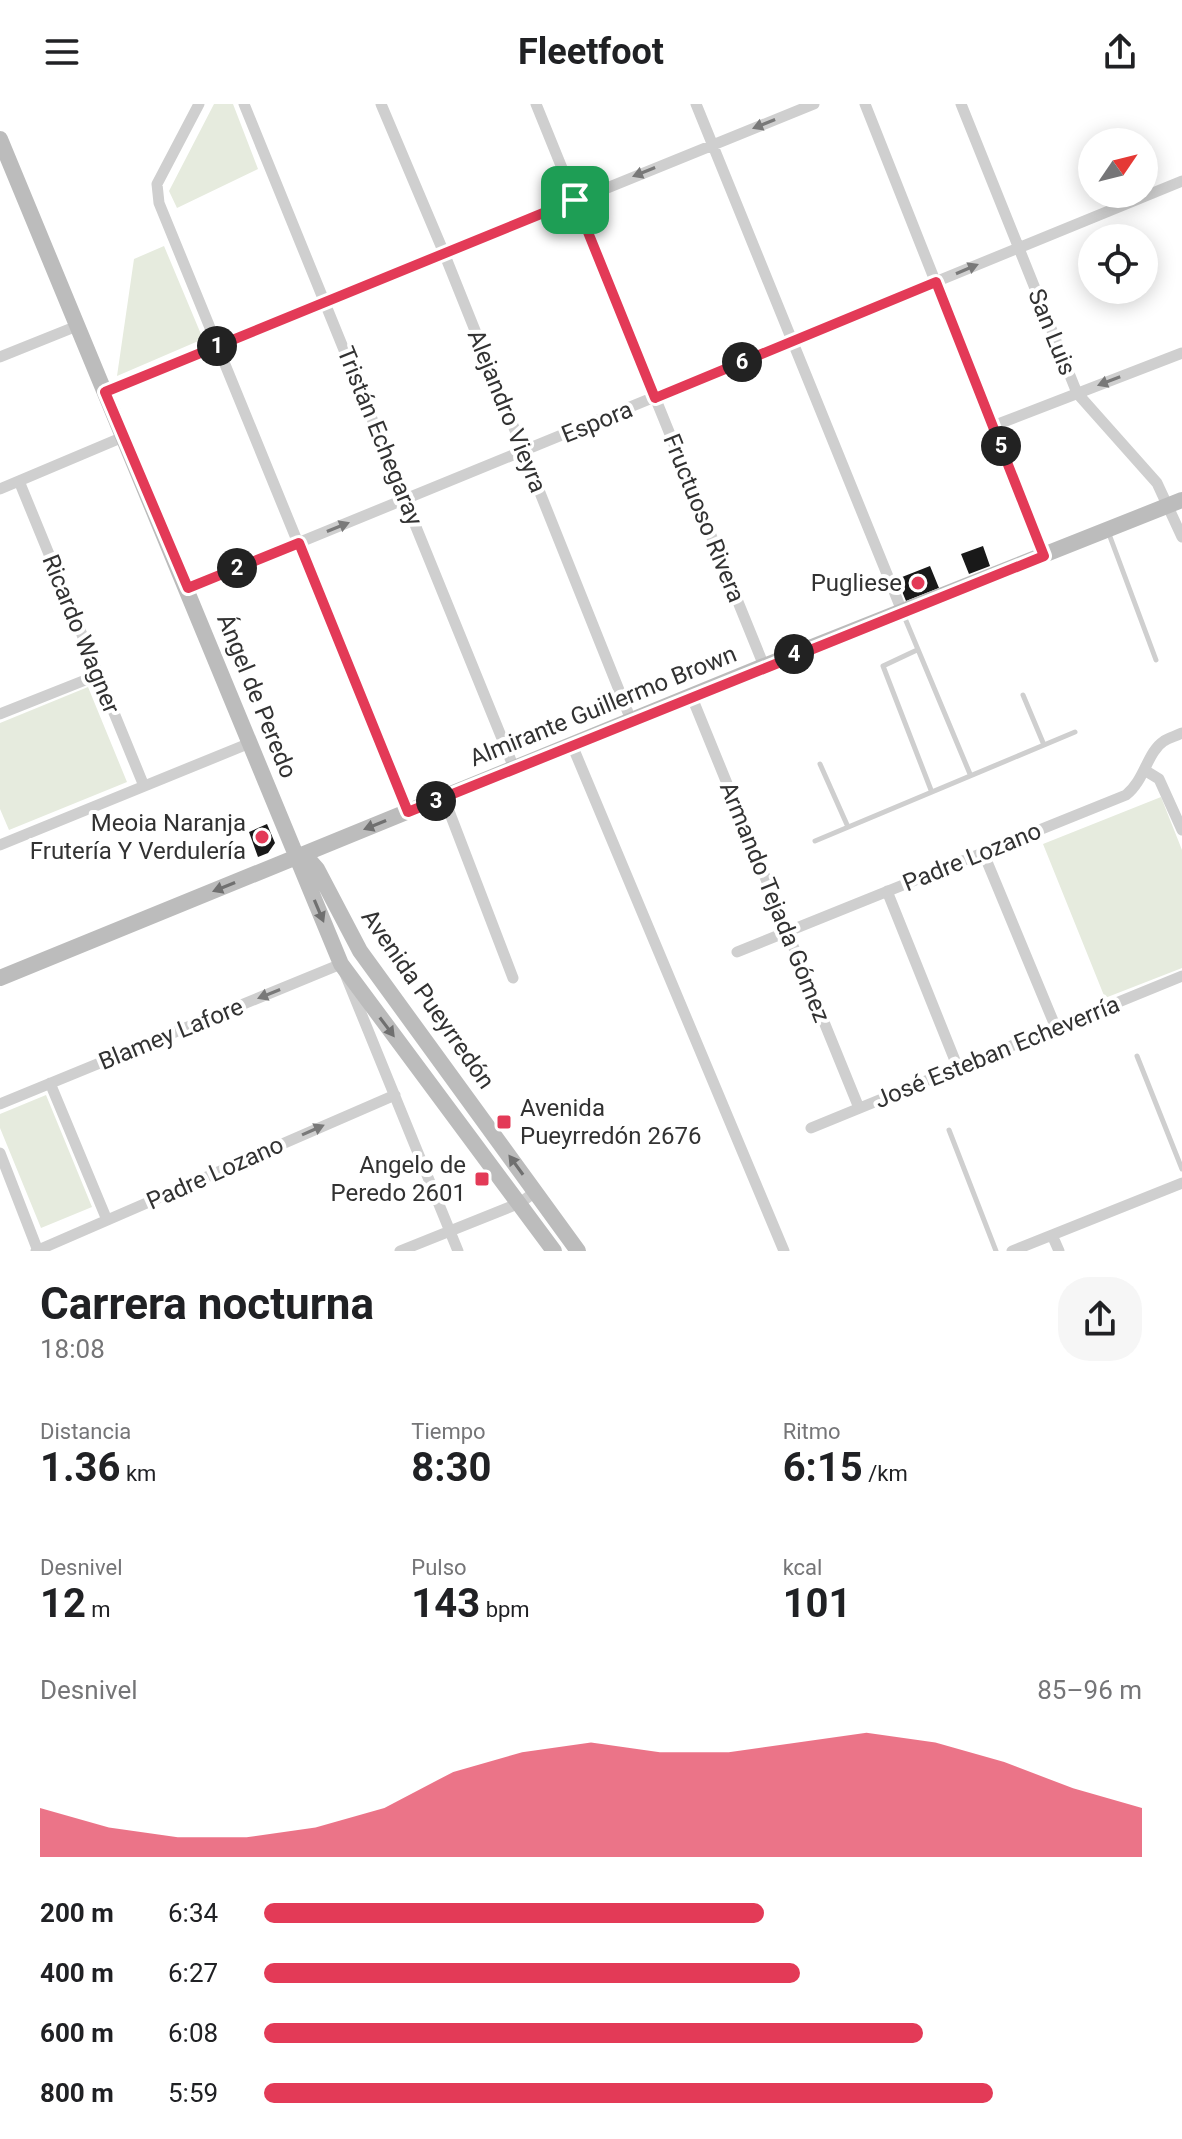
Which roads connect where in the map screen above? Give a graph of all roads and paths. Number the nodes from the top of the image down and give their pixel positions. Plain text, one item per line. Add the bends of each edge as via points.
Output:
1 (199, 104) edge
2 (244, 104) edge
3 (381, 104) edge
4 (536, 104) edge
5 (696, 104) edge
6 (814, 104) edge
7 (865, 104) edge
8 (961, 104) edge
9 (0, 139) edge
10 (713, 145) junction
11 (1182, 181) edge
12 (575, 200) junction
13 (1017, 248) junction
14 (444, 253) junction
15 (936, 282) junction
16 (324, 302) junction
17 (77, 326) junction
18 (793, 341) junction
19 (216, 346) junction
20 (1182, 353) edge
21 (0, 357) edge
22 (105, 392) junction
23 (1077, 393) junction
24 (655, 398) junction
25 (993, 426) junction
26 (123, 437) junction
27 (523, 452) junction
28 (19, 481) junction
29 (0, 489) edge
30 (406, 499) junction
31 (1176, 502) edge
32 (1107, 530) junction
33 (1182, 537) edge
34 (299, 543) junction
35 (1044, 556) junction
36 (188, 588) junction
37 (902, 611) junction
38 (917, 650) junction
39 (1156, 660) dead end
40 (764, 666) junction
41 (98, 675) junction
42 (691, 695) junction
43 (1023, 695) dead end
44 (0, 714) edge
45 (631, 720) junction
46 (1075, 732) dead end
47 (1182, 733) edge
48 (250, 743) junction
49 (572, 745) junction
50 (1044, 745) junction
51 (820, 764) dead end
52 (514, 768) junction
53 (1146, 771) junction
54 (970, 774) junction
55 (144, 786) junction
56 (931, 790) junction
57 (444, 798) junction
58 (408, 812) junction
59 (848, 827) junction
60 (1182, 830) edge
61 (815, 841) dead end
62 (0, 843) edge
63 (983, 852) junction
64 (296, 857) junction
65 (887, 891) junction
66 (788, 932) junction
67 (737, 952) dead end
68 (341, 964) junction
69 (1182, 976) edge
70 (0, 978) edge
71 (513, 978) dead end
72 (1056, 1028) junction
73 (1137, 1056) dead end
74 (958, 1068) junction
75 (50, 1083) junction
76 (395, 1095) junction
77 (0, 1104) edge
78 (859, 1108) junction
79 (811, 1128) dead end
80 (949, 1130) dead end
81 (0, 1153) edge
82 (1182, 1169) edge
83 (1182, 1183) edge
84 (535, 1192) junction
85 (520, 1203) junction
86 (107, 1220) junction
87 (449, 1231) junction
88 (1052, 1235) junction
89 (38, 1251) edge
90 (400, 1251) edge
91 (458, 1251) edge
92 (554, 1251) edge
93 (578, 1251) edge
94 (784, 1251) edge
95 (996, 1251) edge
96 (1012, 1251) edge
97 (1059, 1251) edge

1 - 19 street via 156,192
2 - 16 street, Tristán Echegaray
3 - 14 street, Alejandro Vieyra
4 - 12 street, Fructuoso Rivera
5 - 10 street
6 -> 10 street
7 - 15 street
8 - 13 street, San Luis
9 - 17 main road, Ángel de Peredo
10 -> 12 street
10 - 18 street
11 - 13 street, Espora
12 - 14 street
12 - 24 street, Fructuoso Rivera
15 -> 13 street, Espora
13 - 23 street, San Luis
14 - 16 street
14 - 27 street, Alejandro Vieyra
15 - 18 street, Espora
15 - 25 street
16 - 19 street
16 - 30 street, Tristán Echegaray
17 - 21 street
17 - 22 main road, Ángel de Peredo
18 - 24 street, Espora
18 - 37 street
19 - 22 street
19 - 34 street
20 -> 23 street
22 - 26 main road, Ángel de Peredo
23 - 25 street
23 - 31 street, San Luis
24 - 27 street, Espora
24 - 40 street, Fructuoso Rivera
25 - 35 street
26 - 28 street
26 - 36 main road, Ángel de Peredo
27 - 30 street, Espora
27 - 45 street, Alejandro Vieyra
28 - 29 street
28 - 41 street, Ricardo Wagner
34 -> 30 street, Espora
30 - 52 street, Tristán Echegaray
31 - 32 main road, Almirante Guillermo Brown
31 - 33 street, San Luis
32 - 35 main road, Almirante Guillermo Brown
32 - 39 lane
34 - 36 street, Espora
34 - 58 street
35 - 37 main road, Almirante Guillermo Brown
36 - 48 main road, Ángel de Peredo
37 - 38 lane
37 - 40 main road, Almirante Guillermo Brown
38 - 54 lane
38 - 56 lane via 883,666
40 - 42 main road, Almirante Guillermo Brown
41 - 44 street
41 - 55 street, Ricardo Wagner
42 - 45 main road, Almirante Guillermo Brown
42 - 66 street, Armando Tejada Gómez
43 - 50 lane
45 - 49 main road, Almirante Guillermo Brown
46 - 50 lane
47 - 53 street, Padre Lozano via 1164,741
48 - 55 street
48 - 64 main road, Ángel de Peredo
49 - 52 main road, Almirante Guillermo Brown
49 - 94 street
50 - 54 lane
51 - 59 lane
52 - 57 main road, Almirante Guillermo Brown
53 - 60 street via 1159,779
53 - 63 street, Padre Lozano via 1126,795
54 - 56 lane
55 - 62 street
56 - 59 lane
57 - 58 main road, Almirante Guillermo Brown
57 - 71 street
58 -> 64 main road, Almirante Guillermo Brown
59 - 61 lane
63 - 65 street, Padre Lozano
63 - 72 street
64 -> 68 main road, Ángel de Peredo
64 -> 70 main road, Almirante Guillermo Brown
84 -> 64 main road, Avenida Pueyrredón via 360,951 317,869
65 - 66 street, Padre Lozano
65 - 74 street
66 - 67 street, Padre Lozano
66 - 78 street, Armando Tejada Gómez
68 -> 75 street, Blamey Lafore
68 - 76 street, Ángel de Peredo
68 -> 85 main road, Avenida Pueyrredón
69 - 72 street, José Esteban Echeverría
72 - 74 street, José Esteban Echeverría
73 - 82 lane
74 - 78 street, José Esteban Echeverría
75 - 77 street, Blamey Lafore
75 - 86 street
86 -> 76 street, Padre Lozano
76 - 87 street, Ángel de Peredo
78 - 79 street, José Esteban Echeverría
80 - 95 lane
81 - 89 street
83 - 88 street
84 - 85 street
84 - 93 main road, Avenida Pueyrredón
85 - 87 street
85 - 92 main road, Avenida Pueyrredón
86 - 89 street, Padre Lozano
87 - 90 street
87 - 91 street, Ángel de Peredo
88 - 96 street
88 - 97 street

